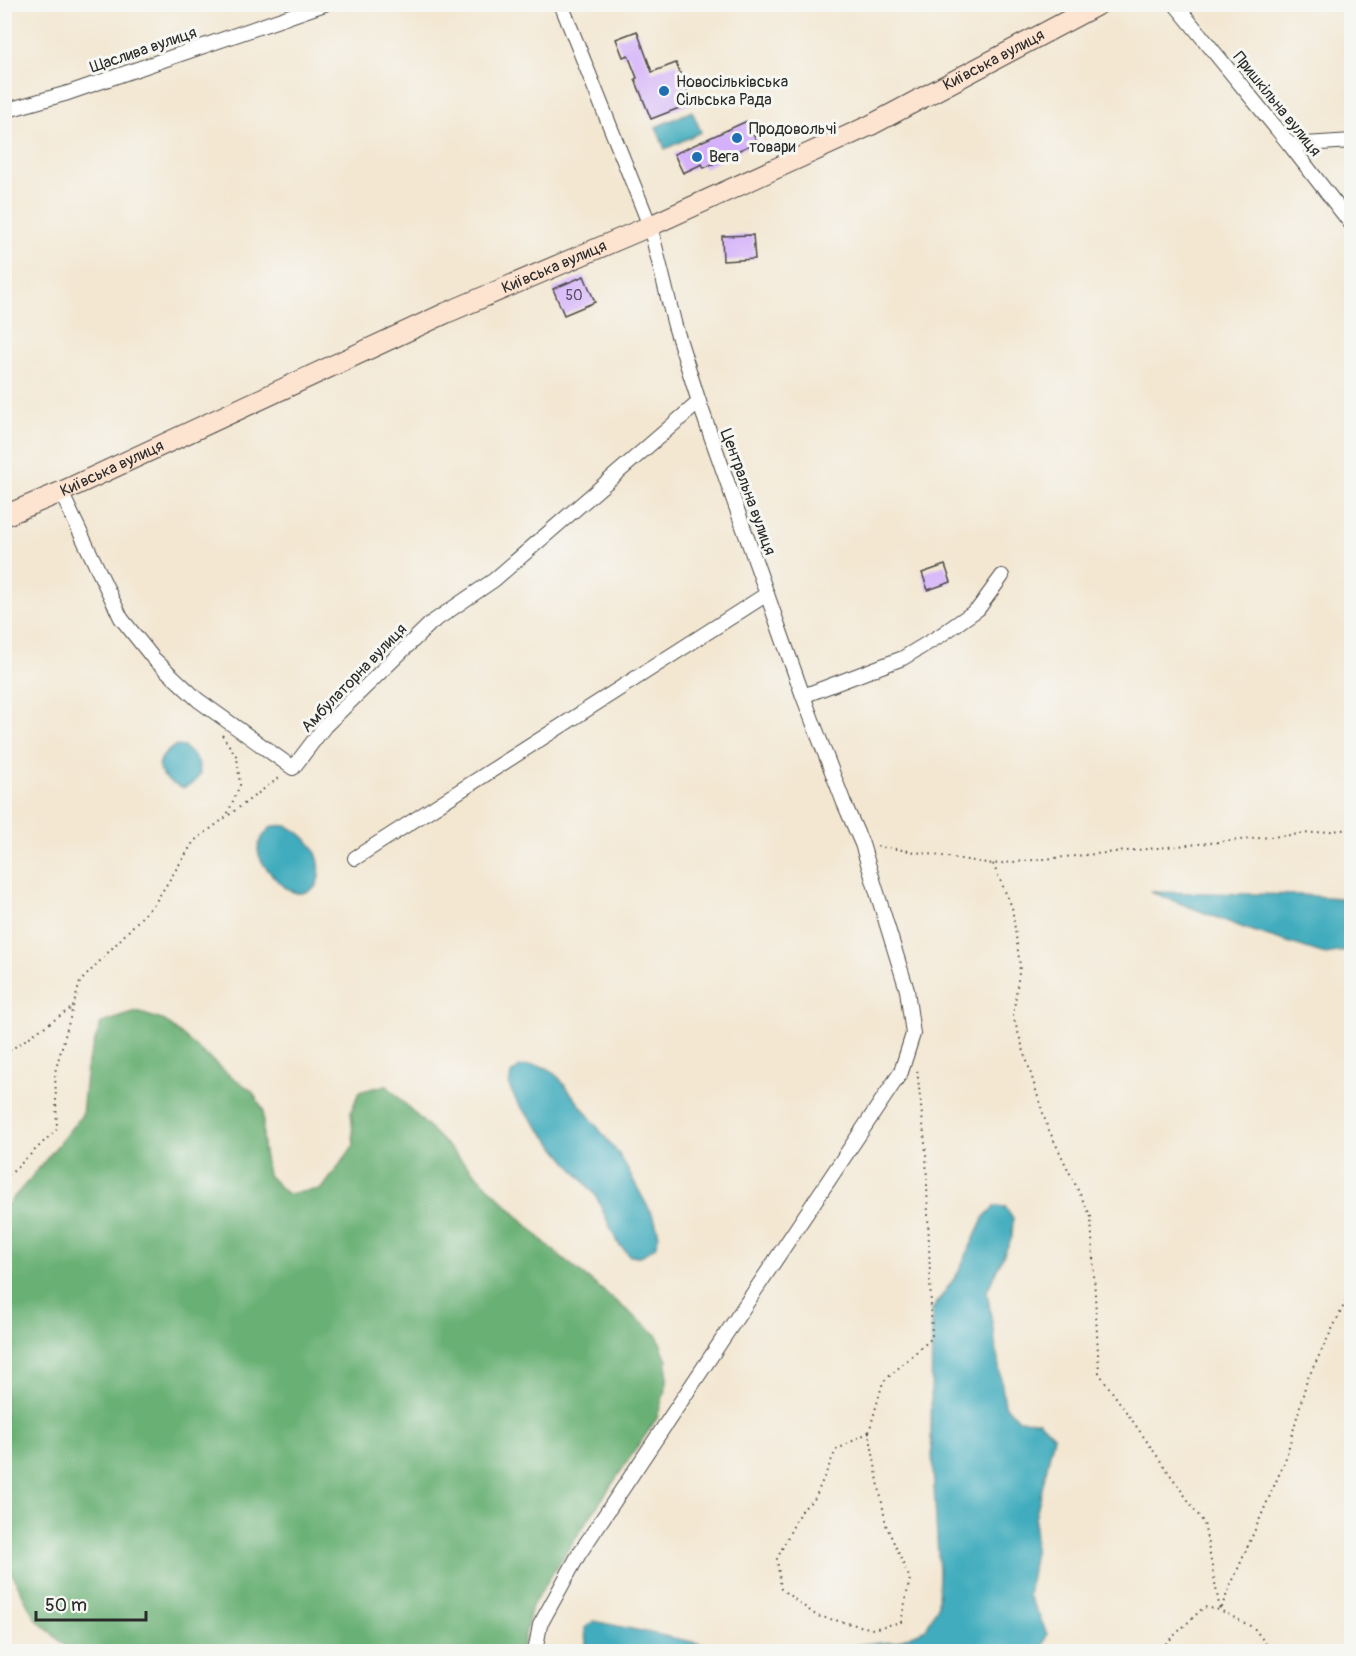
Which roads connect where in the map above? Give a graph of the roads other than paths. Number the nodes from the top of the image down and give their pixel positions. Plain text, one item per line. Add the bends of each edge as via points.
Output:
1 (325, 4) edge
2 (561, 4) edge
3 (1099, 4) edge
4 (1175, 4) edge
5 (4, 111) edge
6 (1352, 141) edge
7 (1290, 145) junction
8 (1352, 225) edge
9 (650, 226) junction
10 (699, 402) junction
11 (62, 492) junction
12 (4, 516) edge
13 (1002, 576) dead end
14 (767, 594) junction
15 (803, 696) junction
16 (355, 858) dead end
17 (535, 1652) edge

1 - 5 street, Щаслива вулиця via 68,93
2 - 9 street, Центральна вулиця
3 - 9 street, Київська вулиця via 871,125
4 - 7 street, Пришкільна вулиця
6 - 7 street
7 - 8 street, Пришкільна вулиця
9 - 10 street, Центральна вулиця
9 - 11 street, Київська вулиця via 446,313
10 - 11 street, Амбулаторна вулиця via 494,580 431,622 326,726 293,768 198,700 153,658 121,618
10 - 14 street, Центральна вулиця
11 - 12 street, Київська вулиця
13 - 15 street via 978,609 903,658
14 - 15 street, Центральна вулиця
14 - 16 street
15 - 17 street, Центральна вулиця via 862,844 907,990 913,1034 901,1072 579,1554 540,1625

